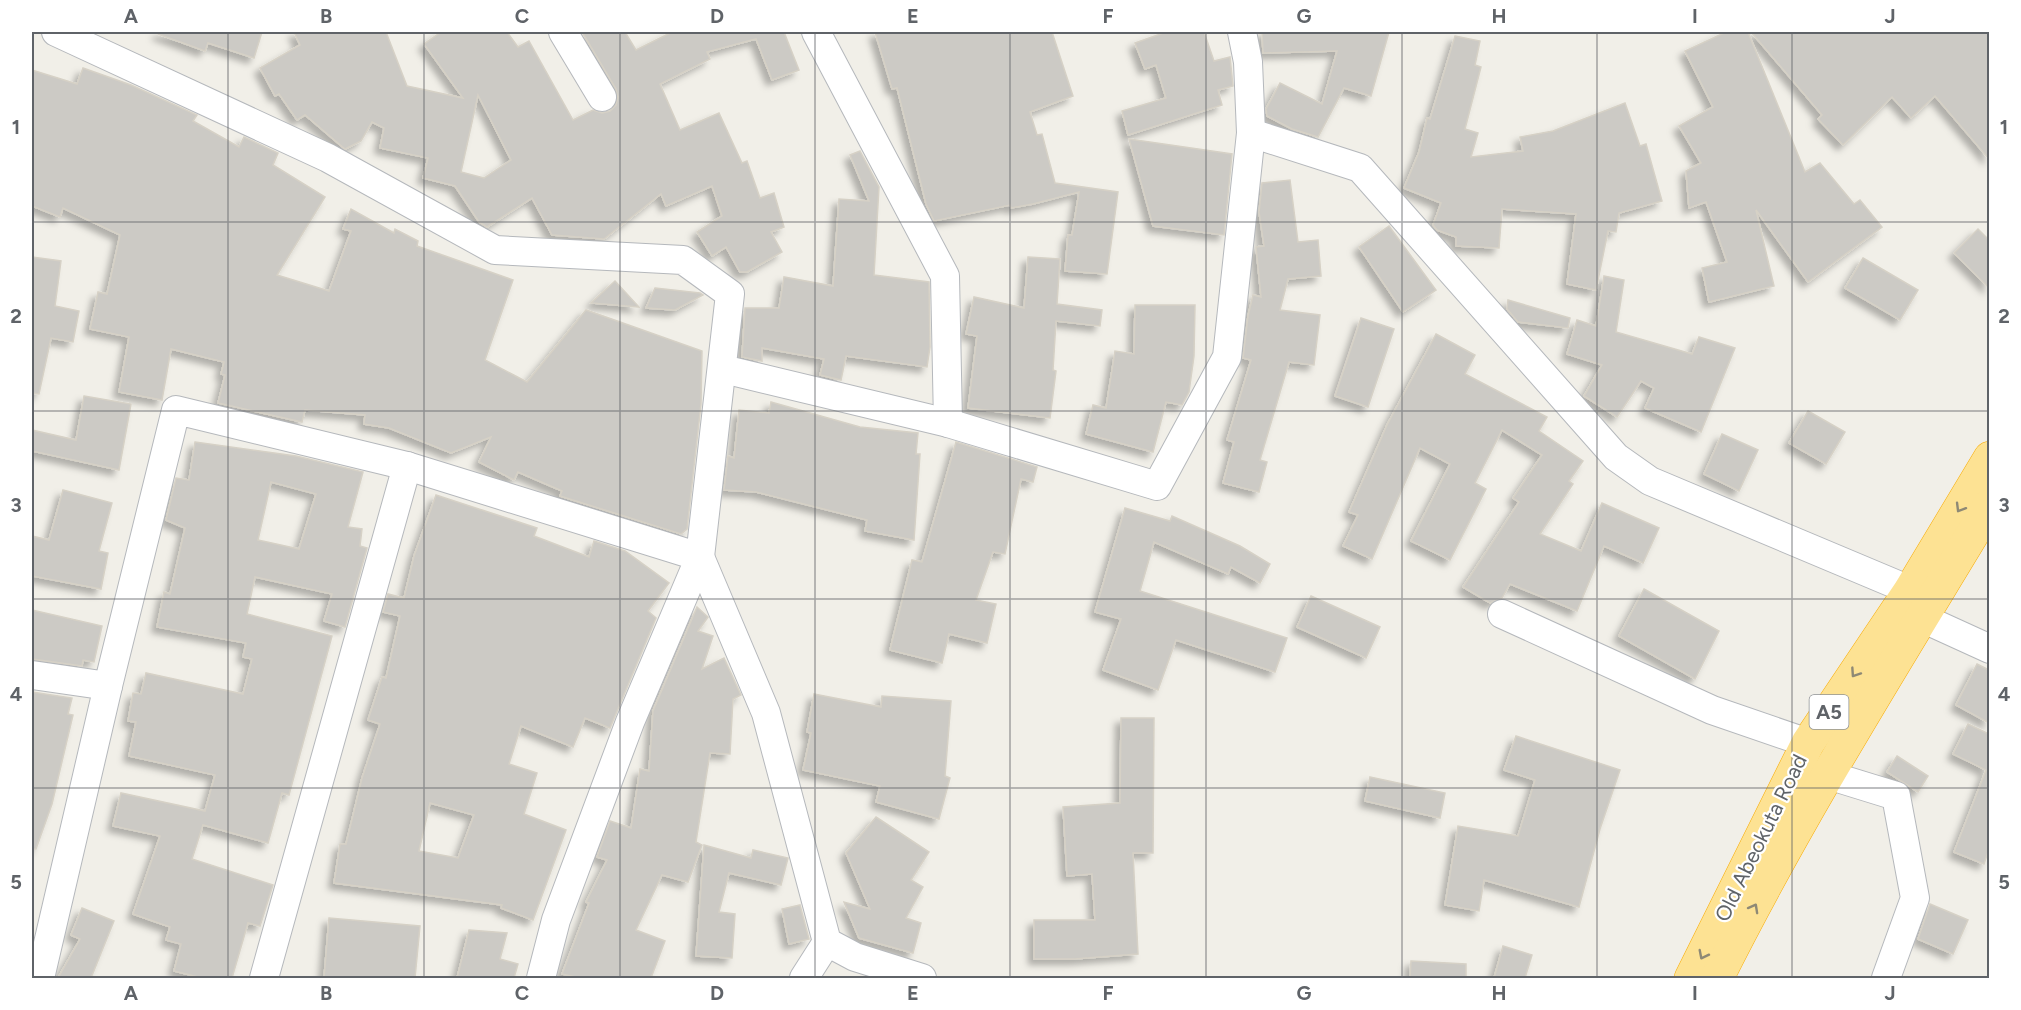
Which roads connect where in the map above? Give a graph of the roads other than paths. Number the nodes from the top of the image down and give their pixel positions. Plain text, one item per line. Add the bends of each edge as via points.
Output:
1 (56, 32) edge
2 (563, 32) edge
3 (816, 32) edge
4 (1242, 32) edge
5 (602, 97) dead end
6 (1251, 133) junction
7 (723, 369) junction
8 (948, 423) junction
9 (1989, 458) edge
10 (407, 466) junction
11 (1989, 505) edge
12 (700, 557) junction
13 (1922, 603) junction
14 (1502, 614) dead end
15 (1989, 649) edge
16 (32, 675) edge
17 (108, 686) junction
18 (1808, 743) junction
19 (1828, 775) junction
20 (827, 942) junction
21 (40, 978) edge
22 (264, 978) edge
23 (541, 978) edge
24 (804, 978) edge
25 (922, 978) edge
26 (1691, 978) edge
27 (1718, 978) edge
28 (1886, 978) edge

1 - 7 street via 328,158 495,250 683,260 730,294
2 - 5 street
3 - 8 street via 945,276
4 - 6 street via 1248,62
6 - 8 street via 1227,357 1157,486
6 - 13 street via 1360,168 1616,457 1650,481
7 - 8 street
7 - 12 street
9 -> 13 highway, Old Abeokuta Road / A5
10 - 12 street
10 - 17 street via 176,410
10 - 22 street
11 - 13 highway, Old Abeokuta Road / A5
12 - 20 street via 766,713
12 - 23 street via 630,722 560,909
13 - 15 street
13 -> 18 highway, Old Abeokuta Road / A5
13 - 19 highway, Old Abeokuta Road / A5
14 - 18 street via 1712,710
16 - 17 street
17 - 21 street
18 -> 26 highway, Old Abeokuta Road / A5
27 -> 19 highway, Old Abeokuta Road / A5
19 - 28 street via 1896,796 1915,898
20 - 24 street
20 - 25 street via 855,957

